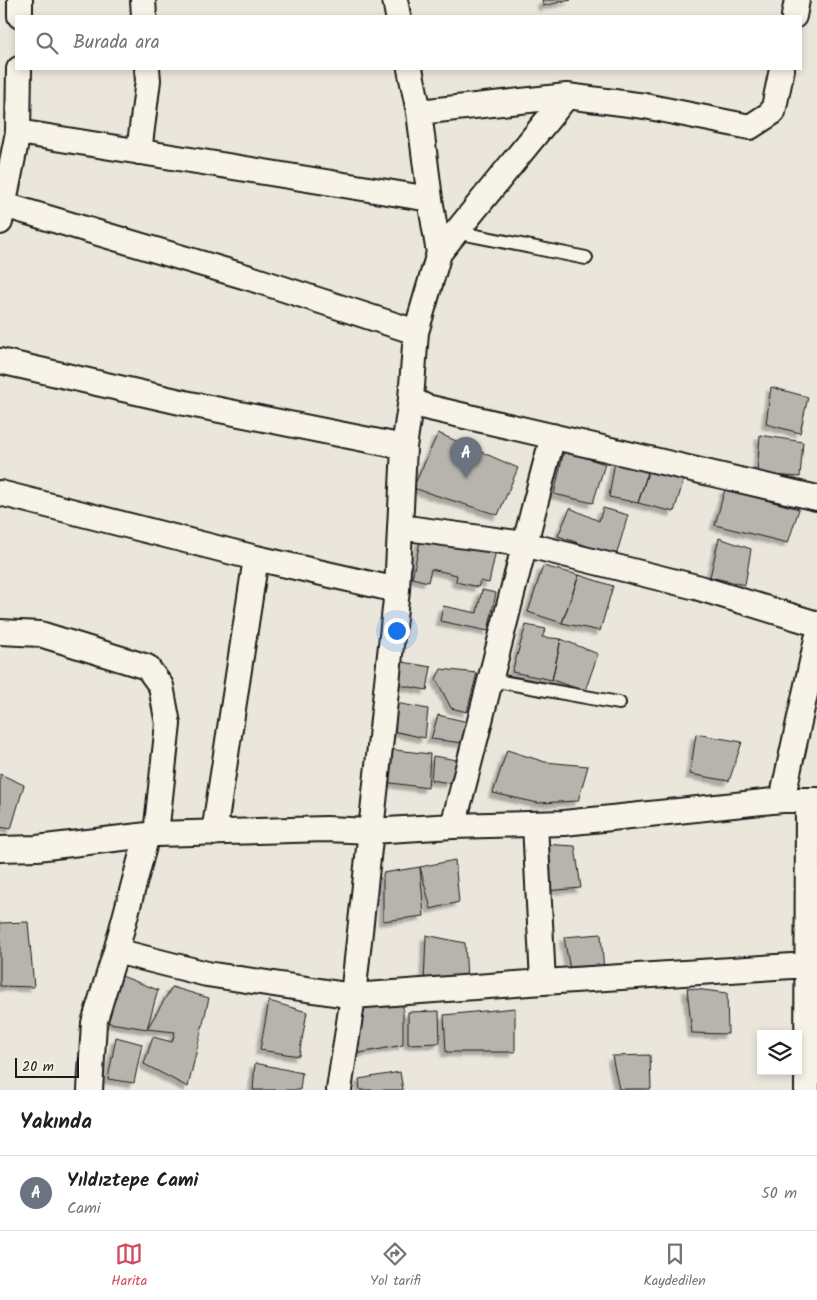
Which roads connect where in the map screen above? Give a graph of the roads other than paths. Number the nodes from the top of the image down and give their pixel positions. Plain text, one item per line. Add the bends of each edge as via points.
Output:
1 (20, 0) edge
2 (143, 0) edge
3 (395, 0) edge
4 (797, 0) edge
5 (20, 15) edge
6 (144, 15) edge
7 (398, 15) edge
8 (794, 15) edge
9 (19, 70) edge
10 (147, 70) edge
11 (410, 70) edge
12 (782, 70) edge
13 (567, 96) junction
14 (419, 112) junction
15 (18, 132) junction
16 (139, 152) junction
17 (430, 199) junction
18 (1, 211) edge
19 (456, 232) junction
20 (439, 253) junction
21 (586, 258) dead end
22 (416, 332) junction
23 (0, 361) edge
24 (411, 399) junction
25 (553, 436) junction
26 (404, 446) junction
27 (0, 493) edge
28 (817, 498) edge
29 (400, 526) junction
30 (524, 544) junction
31 (256, 558) junction
32 (397, 590) junction
33 (817, 624) edge
34 (0, 632) edge
35 (817, 639) edge
36 (491, 680) junction
37 (618, 703) dead end
38 (782, 800) junction
39 (812, 800) edge
40 (535, 824) junction
41 (453, 826) junction
42 (371, 831) junction
43 (214, 833) junction
44 (151, 835) junction
45 (0, 849) edge
46 (116, 951) junction
47 (808, 966) junction
48 (543, 982) junction
49 (353, 996) junction
50 (90, 1090) edge
51 (339, 1090) edge
52 (807, 1090) edge

1 - 5 street
2 - 6 street
3 - 7 street
4 - 8 street
9 - 15 street
10 - 16 street
11 - 14 street
12 - 13 street via 773,112 750,127 645,106
13 - 14 street
13 - 19 street
14 - 17 street
15 - 16 street
15 - 18 street
16 - 17 street
17 - 20 street
18 - 22 street via 250,278
19 - 20 street
19 - 21 lane
20 - 22 street
22 - 24 street
23 - 26 street via 185,403
24 - 25 street via 426,407
24 - 26 street
25 - 28 street
25 - 30 street
26 - 29 street
27 - 31 street
29 - 30 street
29 - 32 street
30 - 33 street via 696,587
30 - 36 street
31 - 32 street
31 - 43 street
32 - 42 street
34 - 44 street via 40,634 146,667 161,686 168,724
35 - 38 street
36 - 37 lane
36 - 41 street
38 - 39 street
38 - 40 street
39 - 47 street
40 - 41 street
40 - 48 street
41 - 42 street
42 - 43 street
42 - 49 street
43 - 44 street
44 - 45 street
44 - 46 street
46 - 49 street via 207,974
46 - 50 street via 94,1023
47 - 48 street
47 - 52 street
48 - 49 street
49 - 51 street

